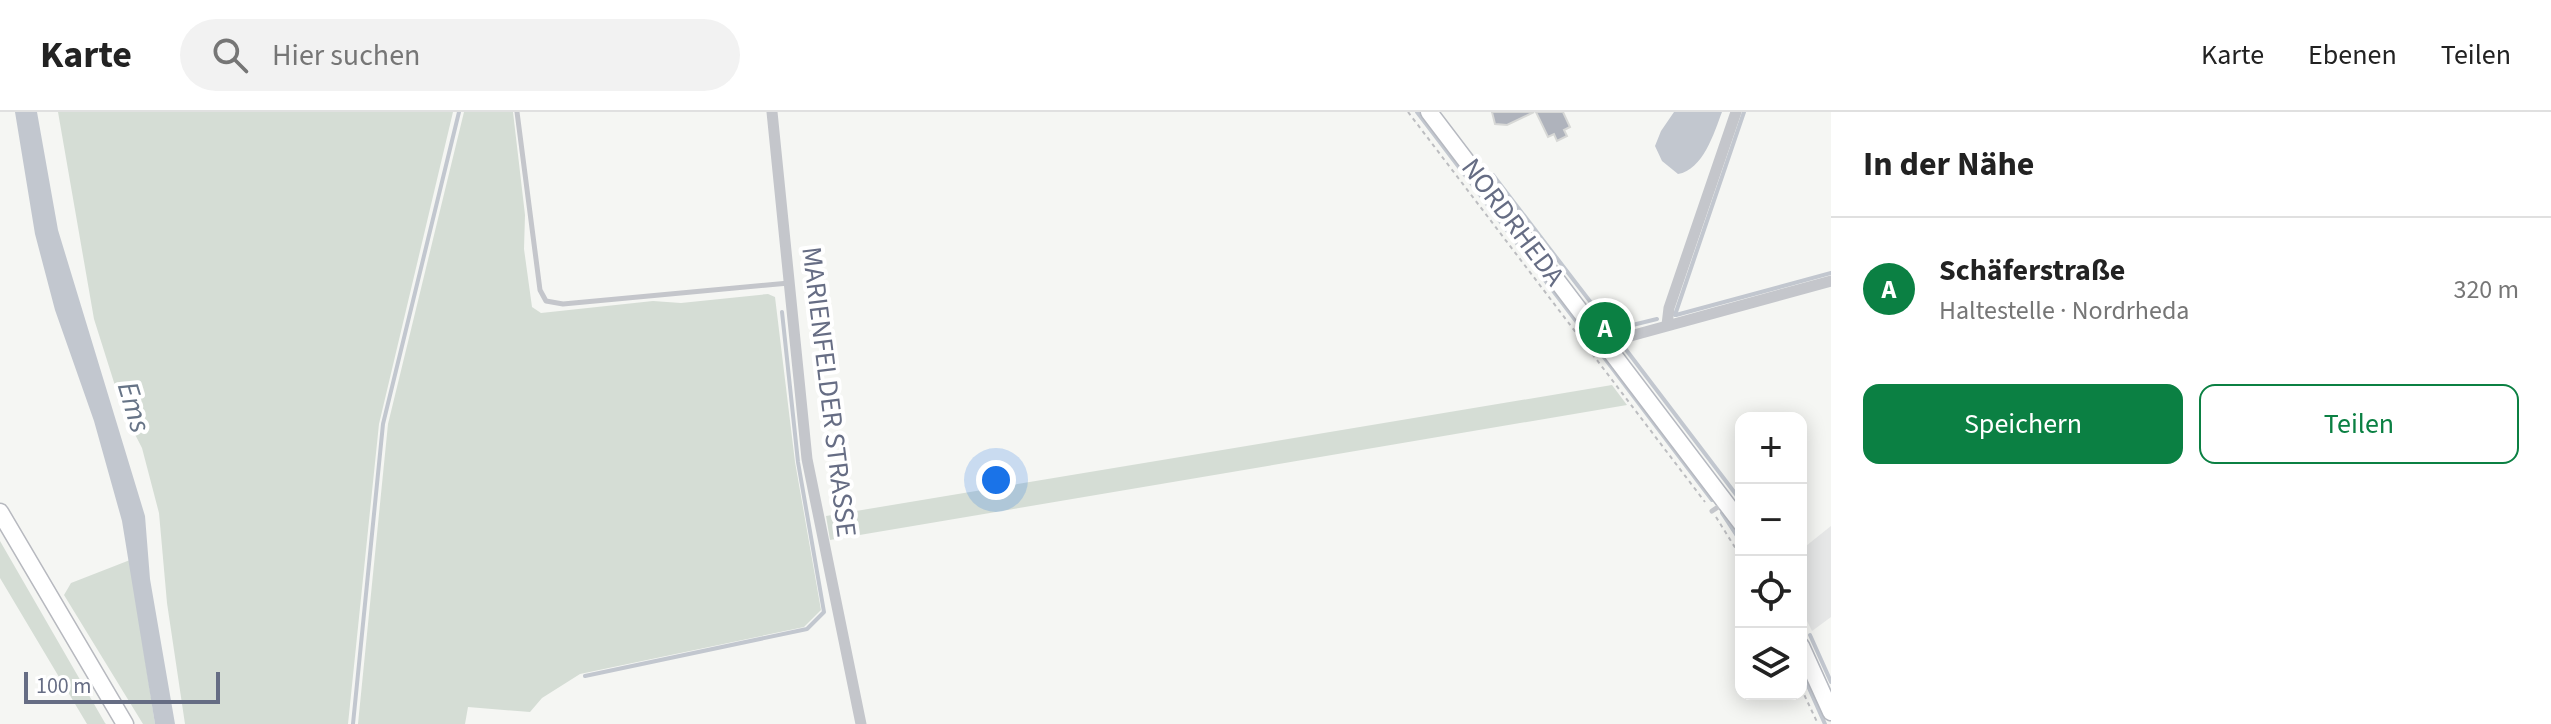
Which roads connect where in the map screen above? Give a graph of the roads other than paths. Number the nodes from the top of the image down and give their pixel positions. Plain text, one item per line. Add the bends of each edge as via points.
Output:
1 (517, 112) edge
2 (772, 112) edge
3 (1429, 112) edge
4 (1736, 112) edge
5 (1831, 281) edge
6 (790, 283) junction
7 (1667, 325) junction
8 (1605, 343) junction
9 (0, 512) edge
10 (1735, 518) edge
11 (1807, 659) edge
12 (1831, 712) edge
13 (125, 724) edge
14 (861, 724) edge

1 - 6 lane via 540,290 546,301 563,304
2 - 6 street, MARIENFELDER STRASSE
3 - 8 main road, NORDRHEDA
4 - 7 street
5 - 7 street
6 - 14 street, MARIENFELDER STRASSE via 807,459
7 - 8 street
8 - 10 main road, NORDRHEDA via 1719,506
9 - 13 main road
11 - 12 main road

